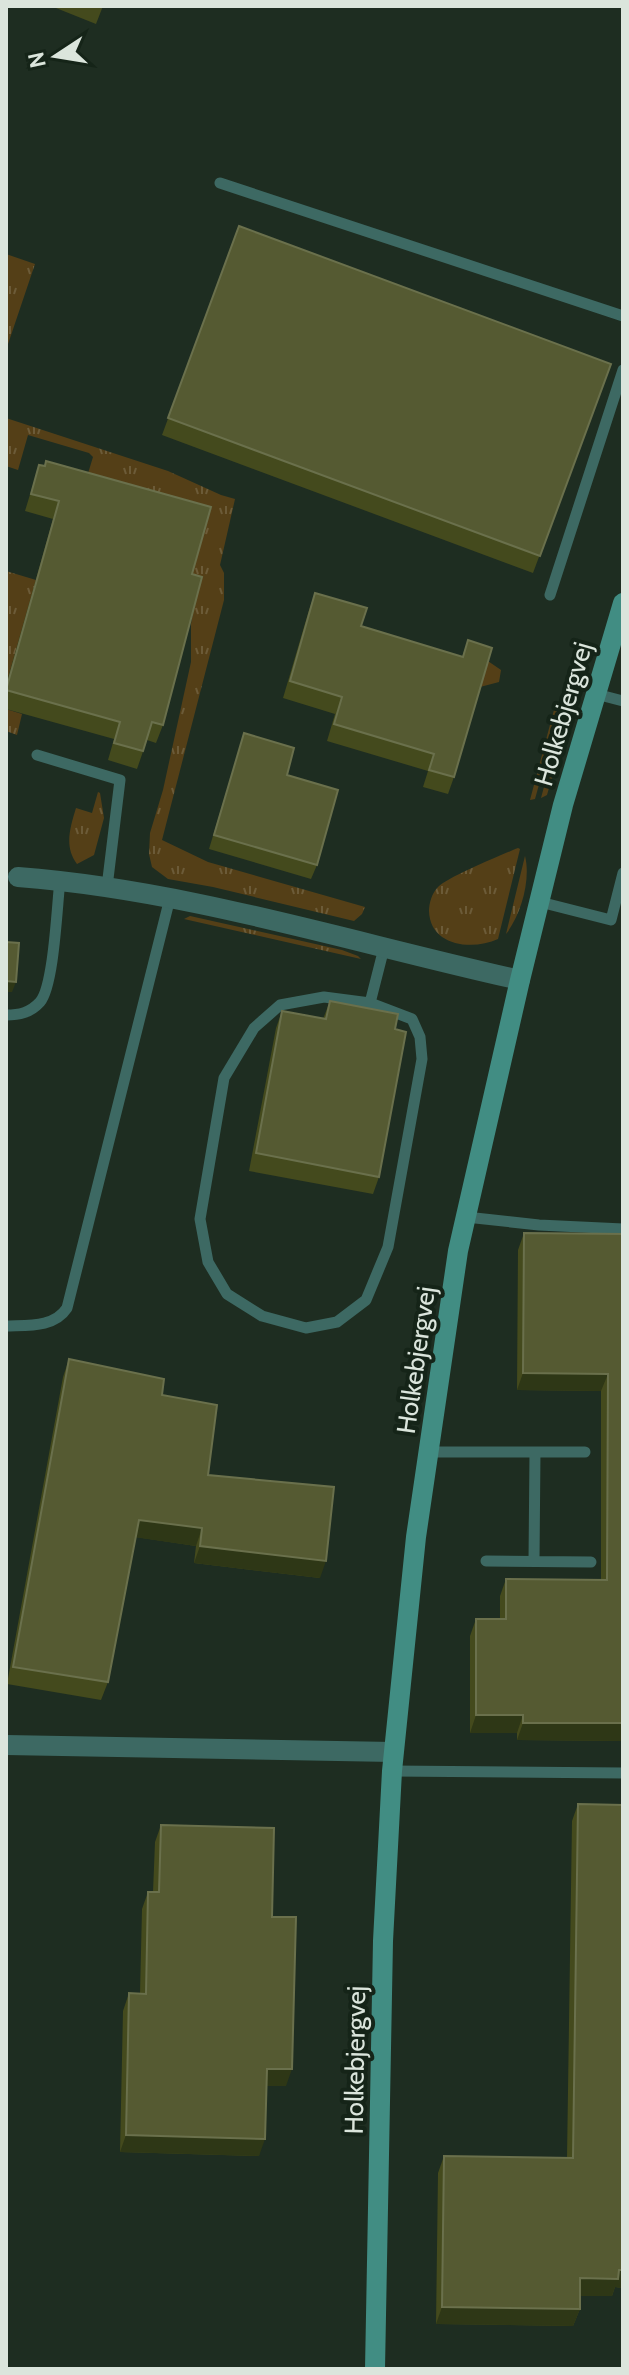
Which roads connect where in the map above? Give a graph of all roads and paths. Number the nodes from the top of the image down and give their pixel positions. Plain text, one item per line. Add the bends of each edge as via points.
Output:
1 (220, 183) dead end
2 (623, 316) edge
3 (623, 370) edge
4 (550, 595) dead end
5 (623, 603) edge
6 (596, 694) junction
7 (623, 701) edge
8 (37, 755) dead end
9 (623, 873) edge
10 (18, 877) dead end
11 (60, 880) junction
12 (107, 887) junction
13 (170, 898) junction
14 (540, 902) junction
15 (384, 948) junction
16 (520, 980) junction
17 (370, 1003) junction
18 (6, 1015) edge
19 (466, 1217) junction
20 (623, 1229) edge
21 (6, 1326) edge
22 (429, 1452) junction
23 (535, 1452) junction
24 (585, 1452) dead end
25 (486, 1561) dead end
26 (534, 1561) junction
27 (591, 1562) dead end
28 (6, 1745) edge
29 (392, 1761) junction
30 (623, 1773) edge
31 (375, 2369) edge

1 - 2 lane
3 - 4 lane
5 - 6 street, Holkebjergvej
6 - 7 lane
6 - 14 street, Holkebjergvej
8 - 12 lane via 120,780
9 - 14 lane via 611,920
10 - 11 street
11 - 12 street
11 - 18 lane via 42,1000 29,1011
12 - 13 street
13 - 15 street
13 - 21 lane via 67,1308 63,1315 38,1325
14 - 16 street, Holkebjergvej
15 - 16 street
15 - 17 lane
16 - 19 street, Holkebjergvej
17 - 17 lane via 324,997 280,1005 254,1028 224,1078 200,1219 208,1262 227,1294 262,1316 306,1328 337,1322 366,1300 388,1247 422,1059 412,1019
19 - 20 lane
19 - 22 street, Holkebjergvej
22 - 23 lane
22 - 29 street, Holkebjergvej
23 - 24 lane
23 - 26 lane
25 - 26 lane
26 - 27 lane
28 - 29 street
29 - 30 lane
29 - 31 street, Holkebjergvej

